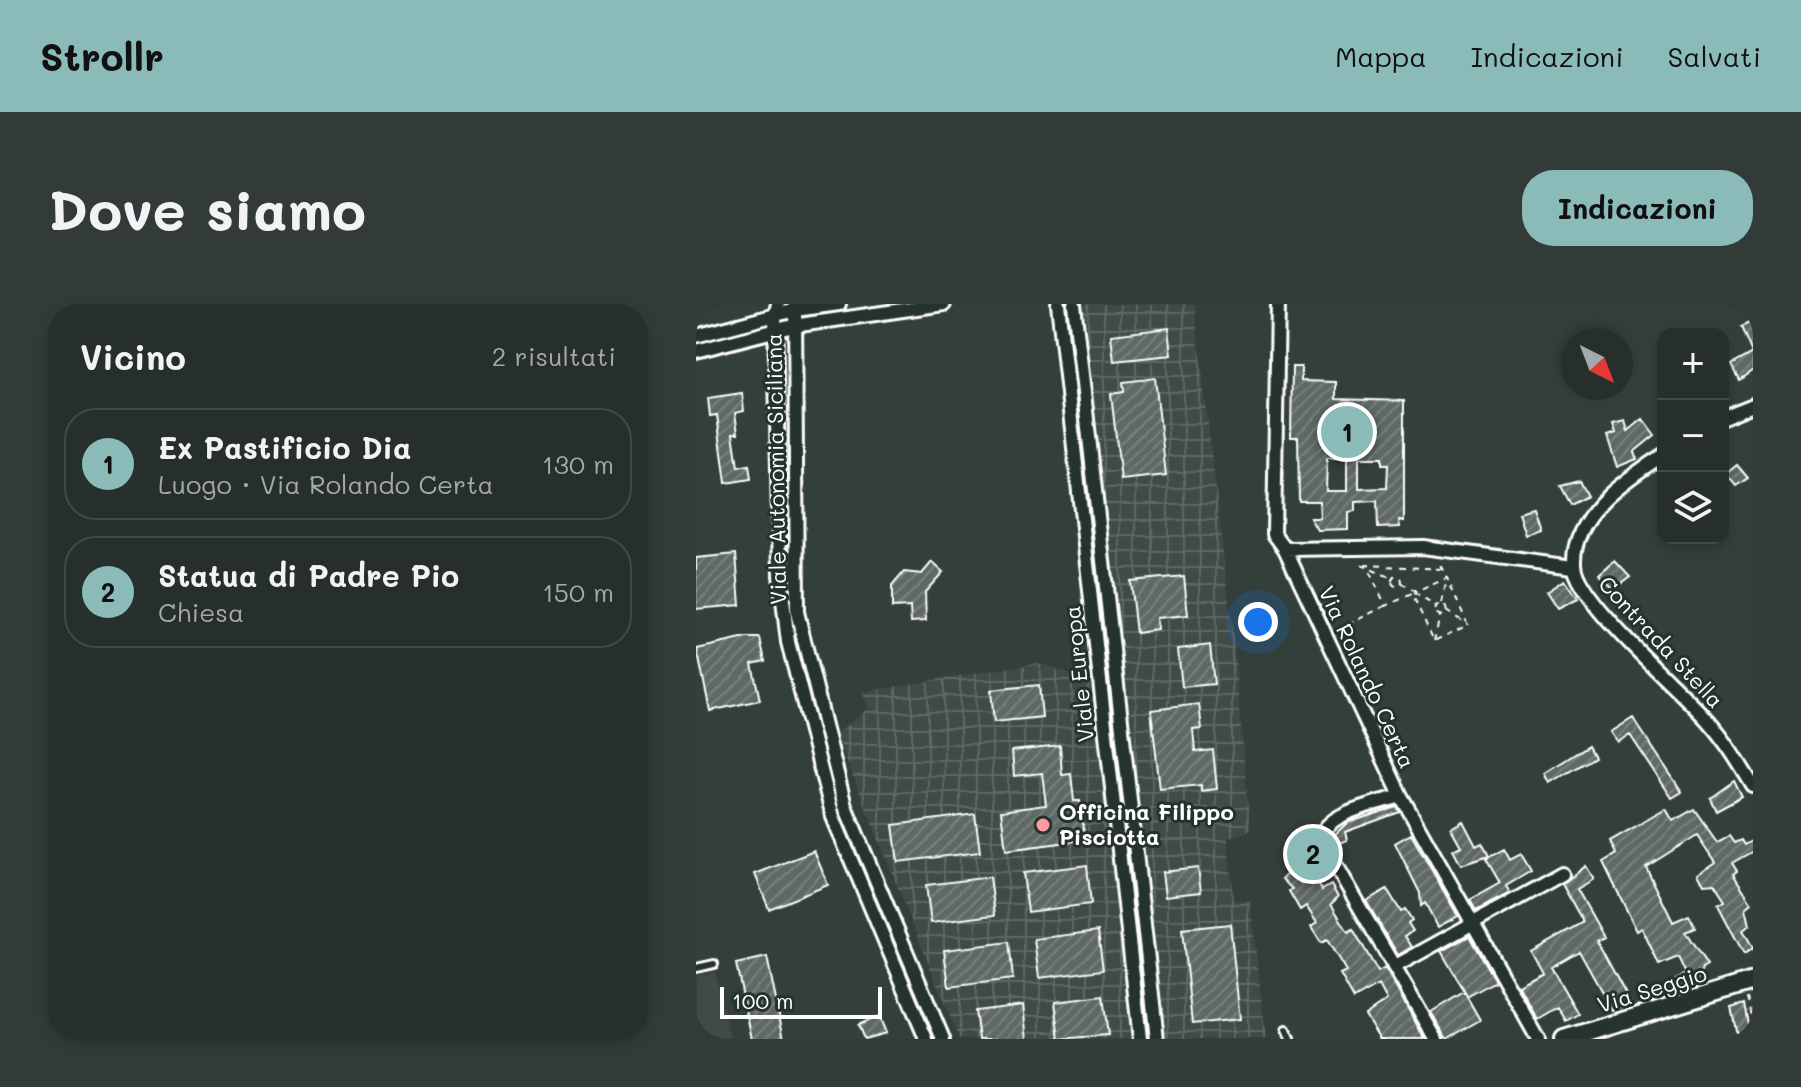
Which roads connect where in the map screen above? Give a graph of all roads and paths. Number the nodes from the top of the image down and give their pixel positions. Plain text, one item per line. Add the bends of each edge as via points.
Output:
1 (839, 304) edge
2 (944, 304) edge
3 (1058, 304) edge
4 (1074, 304) edge
5 (1278, 304) edge
6 (795, 307) edge
7 (776, 310) edge
8 (793, 326) junction
9 (777, 330) junction
10 (696, 336) edge
11 (696, 351) edge
12 (1753, 405) edge
13 (1729, 415) edge
14 (1657, 460) edge
15 (1285, 549) junction
16 (1436, 549) junction
17 (1361, 565) dead end
18 (1366, 565) junction
19 (1573, 567) junction
20 (1442, 569) junction
21 (1392, 578) junction
22 (1447, 578) junction
23 (1401, 583) junction
24 (1106, 591) junction
25 (1090, 592) junction
26 (1414, 593) junction
27 (1442, 604) junction
28 (1386, 606) junction
29 (1436, 607) junction
30 (1446, 611) junction
31 (1440, 615) junction
32 (1468, 625) junction
33 (1325, 636) junction
34 (1434, 641) junction
35 (806, 653) junction
36 (792, 656) junction
37 (1753, 786) edge
38 (1401, 796) junction
39 (1562, 874) dead end
40 (1140, 894) junction
41 (1124, 895) junction
42 (1473, 923) junction
43 (906, 949) junction
44 (891, 957) junction
45 (714, 964) dead end
46 (1394, 967) junction
47 (696, 968) edge
48 (1749, 982) edge
49 (1753, 1027) edge
50 (1286, 1030) dead end
51 (926, 1039) edge
52 (943, 1039) edge
53 (1140, 1039) edge
54 (1157, 1039) edge
55 (1290, 1039) edge
56 (1436, 1039) edge
57 (1538, 1039) edge
58 (1564, 1039) edge

1 - 6 street
2 - 8 street
3 - 25 street, Viale Europa
4 - 24 street, Viale Europa
5 - 15 street, Via Rolando Certa via 1274,534
6 - 7 street
6 - 8 street, Viale Autonomia Siciliana
7 - 9 street, Viale Autonomia Siciliana
7 - 10 street
8 - 9 street
8 - 35 street, Viale Autonomia Siciliana via 795,581
9 - 11 street
9 - 36 street, Viale Autonomia Siciliana via 781,605
12 - 13 street
14 - 19 street, Contrada Stella via 1587,519 1576,542
15 - 16 street
15 - 33 street, Via Rolando Certa
16 - 19 street
16 - 20 path
17 - 18 path
18 - 20 path
18 - 21 path
18 - 28 path
19 - 37 street, Contrada Stella via 1583,589 1707,719
20 - 22 path
21 - 23 path via 1394,585
21 - 23 path via 1400,576
22 - 26 path
22 - 27 path
22 - 32 path
23 - 26 path
24 - 25 lane
24 - 40 street, Viale Europa
25 - 41 street, Viale Europa
26 - 28 path
26 - 29 path
26 - 34 path
27 - 29 path
27 - 30 path
28 - 33 path
29 - 31 path
30 - 31 path
30 - 32 path
31 - 34 path
32 - 34 path
33 - 38 street, Via Rolando Certa
35 - 36 lane
35 - 43 street, Viale Autonomia Siciliana via 845,806
36 - 44 street, Viale Autonomia Siciliana via 829,805
38 - 42 street, Via Rolando Certa
38 - 46 street via 1336,818 1320,839
39 - 42 street
40 - 41 lane
40 - 54 street, Viale Europa
41 - 53 street, Viale Europa
42 - 46 street
42 - 57 street, Via Rolando Certa
43 - 44 lane
43 - 52 street, Viale Autonomia Siciliana
44 - 51 street, Viale Autonomia Siciliana
45 - 47 lane
46 - 56 street
48 - 49 path
48 - 58 street, Via Seggio
50 - 55 lane

